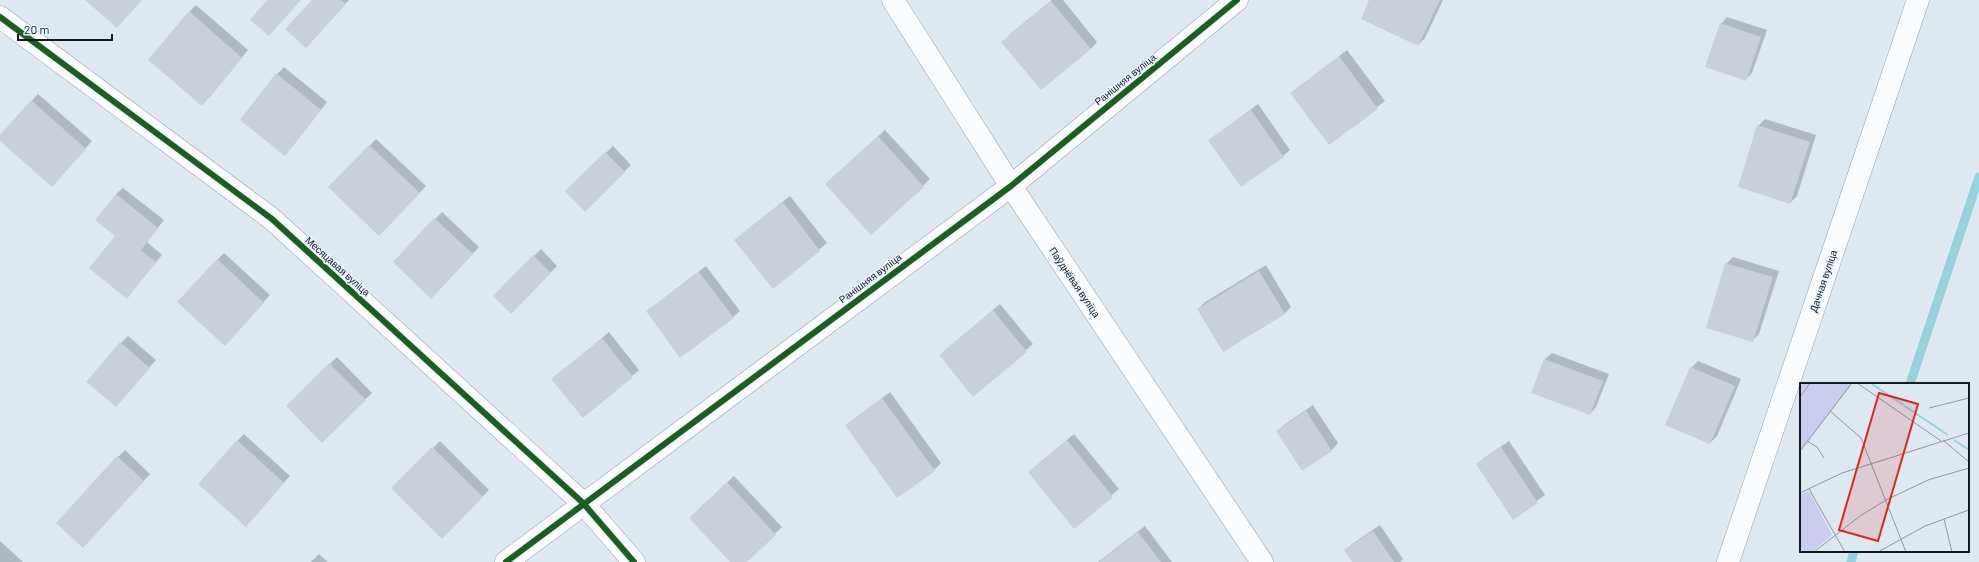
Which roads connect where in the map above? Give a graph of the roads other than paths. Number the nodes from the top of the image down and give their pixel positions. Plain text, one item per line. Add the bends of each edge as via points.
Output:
1 (893, 0) edge
2 (1238, 0) edge
3 (1918, 0) edge
4 (0, 17) edge
5 (1011, 186) junction
6 (583, 503) junction
7 (506, 562) edge
8 (634, 562) edge
9 (1262, 562) edge
10 (1728, 562) edge

1 - 5 street, Паўднёвая вуліца
2 - 5 street, Ранішняя вуліца
3 - 10 street, Дачная вуліца
4 - 6 street, Месяцавая вуліца via 272,219
5 - 6 street, Ранішняя вуліца
5 - 9 street, Паўднёвая вуліца
6 - 7 street, Ранішняя вуліца
6 - 8 street, Месяцавая вуліца

